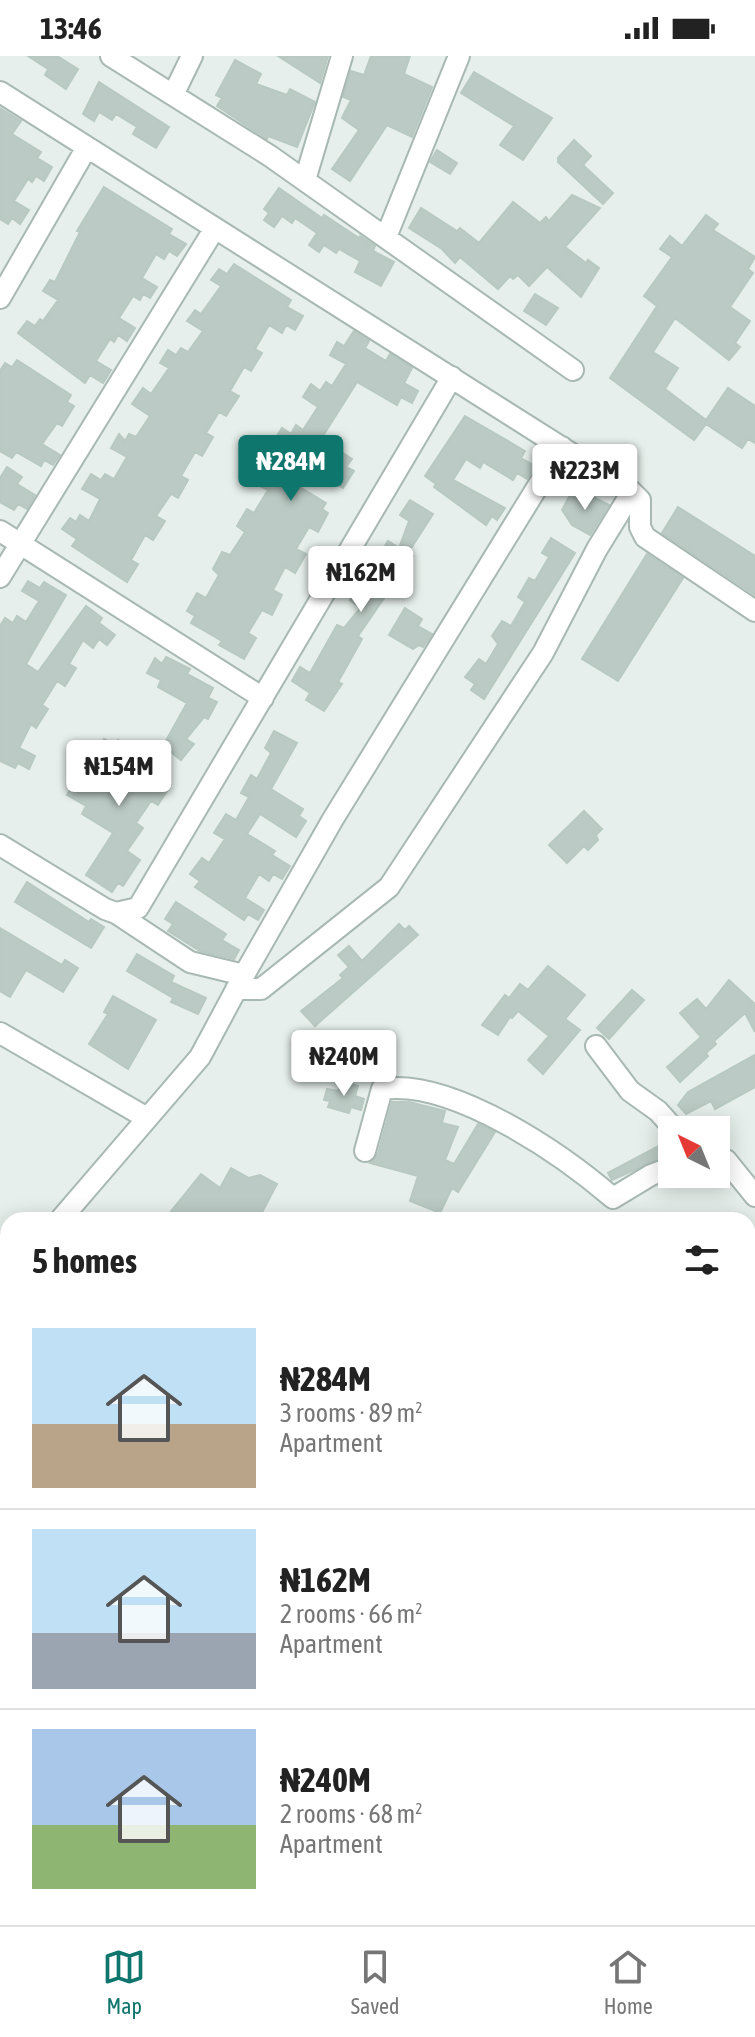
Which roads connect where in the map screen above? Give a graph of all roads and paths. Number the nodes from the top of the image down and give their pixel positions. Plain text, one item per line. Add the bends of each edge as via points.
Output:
1 (111, 56) edge
2 (192, 56) edge
3 (342, 56) edge
4 (459, 56) edge
5 (0, 92) edge
6 (174, 93) junction
7 (87, 147) junction
8 (305, 180) junction
9 (215, 228) junction
10 (386, 237) junction
11 (0, 298) edge
12 (573, 370) dead end
13 (452, 377) junction
14 (562, 447) junction
15 (632, 492) junction
16 (0, 531) edge
17 (21, 546) junction
18 (0, 577) edge
19 (755, 611) edge
20 (263, 698) junction
21 (0, 845) edge
22 (116, 913) junction
23 (240, 982) junction
24 (0, 1033) edge
25 (596, 1046) dead end
26 (662, 1116) edge
27 (147, 1118) junction
28 (365, 1151) dead end
29 (730, 1165) edge
30 (658, 1172) edge
31 (755, 1196) edge
32 (67, 1212) edge

1 - 6 street
2 - 6 street
3 - 8 street
4 - 10 street
5 - 7 street
6 - 8 street
7 - 9 street
7 - 11 street
8 - 10 street
9 - 13 street
9 - 17 street
10 - 12 street
13 - 14 street
13 - 20 street
14 - 15 street
14 - 23 street via 333,819
15 - 19 street via 640,500 645,537
15 - 23 street via 543,653 389,887 261,989
16 - 17 street
17 - 18 street
17 - 20 street
20 - 22 street via 138,908
21 - 22 street
22 - 23 street via 190,962
23 - 27 street via 200,1057
24 - 27 street
25 - 26 street via 630,1091
27 - 32 street
28 - 30 street via 382,1089 397,1087 495,1115 585,1173 613,1198
29 - 31 street

